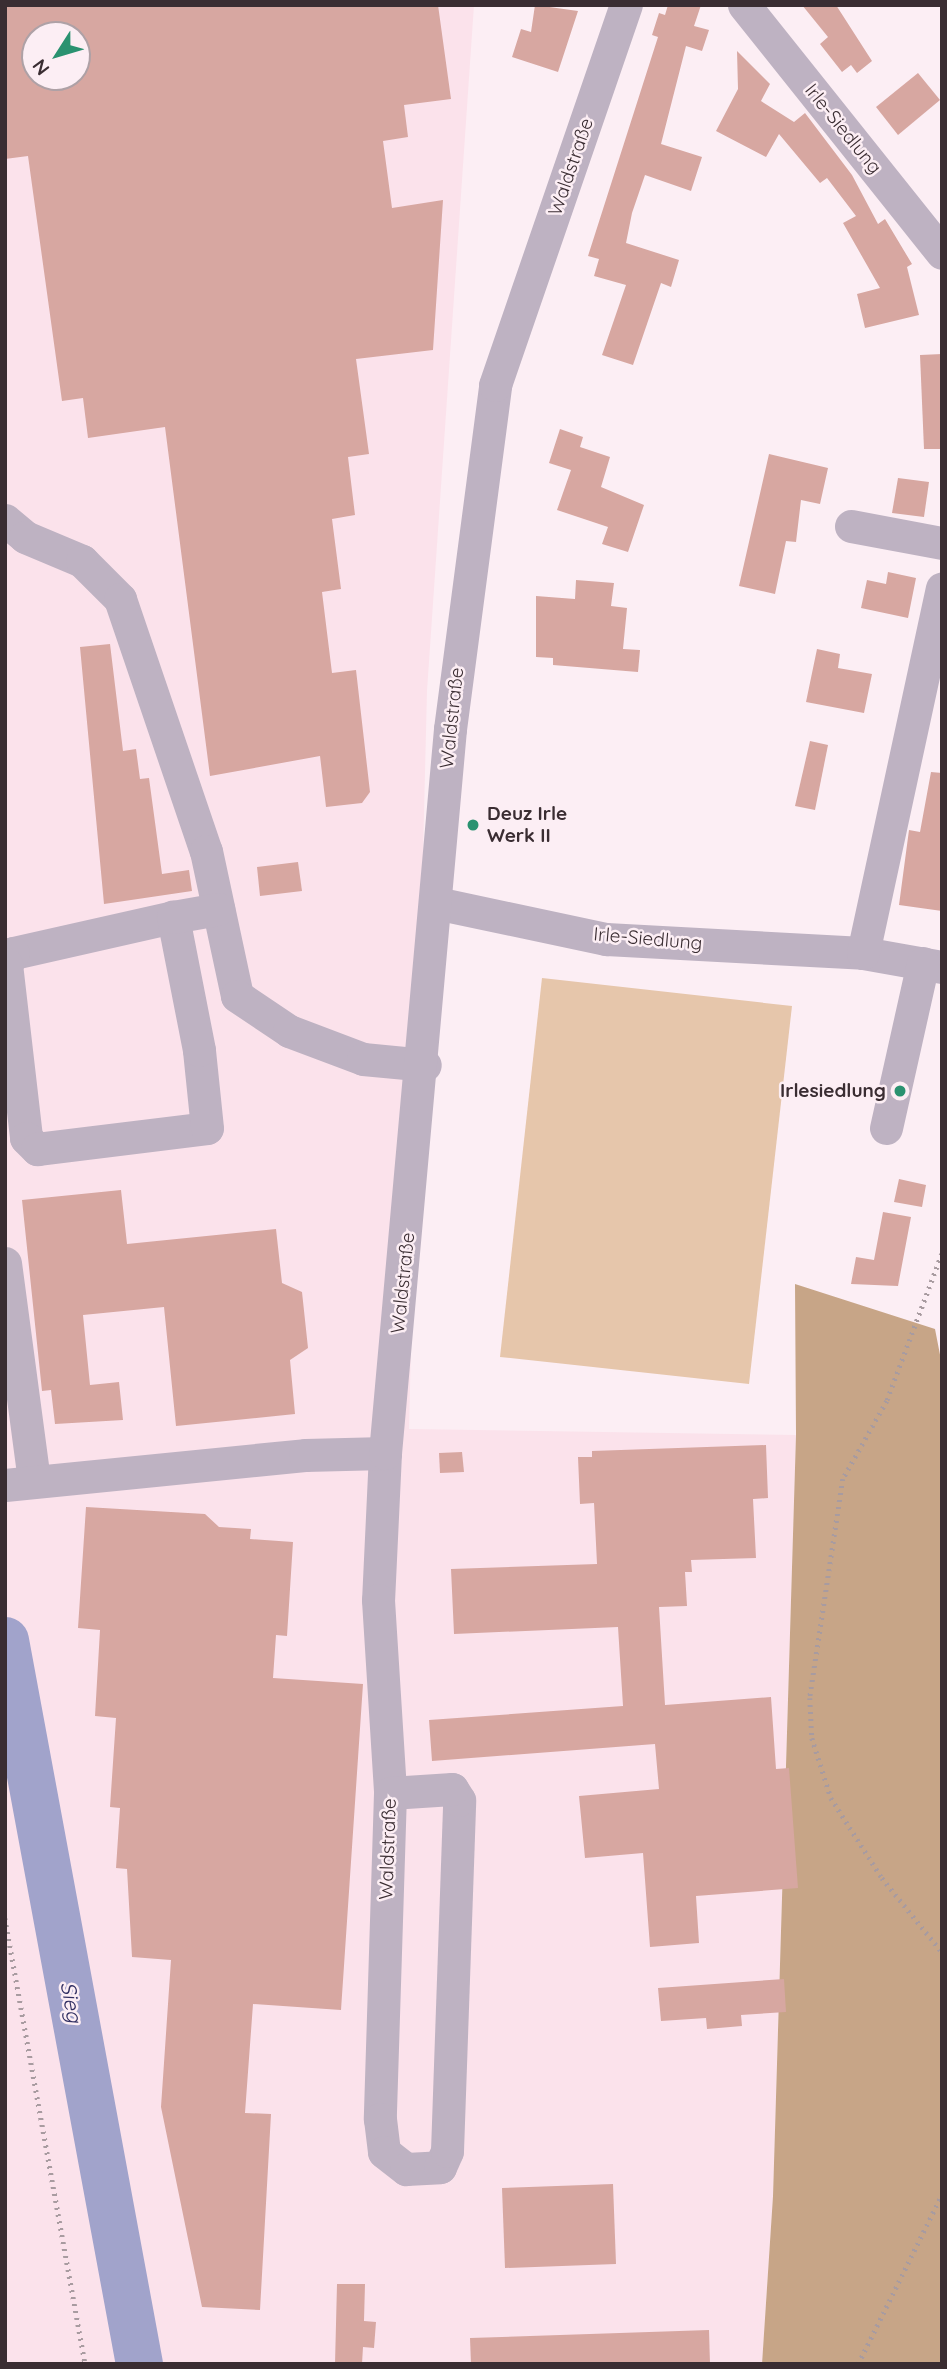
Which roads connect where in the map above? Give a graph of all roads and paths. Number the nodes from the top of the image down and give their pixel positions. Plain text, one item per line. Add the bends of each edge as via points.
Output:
1 (626, 5) edge
2 (744, 5) edge
3 (942, 253) edge
4 (5, 520) edge
5 (851, 526) dead end
6 (942, 543) edge
7 (942, 588) edge
8 (436, 903) junction
9 (218, 909) junction
10 (173, 917) junction
11 (863, 953) junction
12 (932, 965) edge
13 (425, 1065) junction
14 (886, 1128) dead end
15 (942, 1254) edge
16 (5, 1263) edge
17 (385, 1453) junction
18 (20, 1483) edge
19 (390, 1793) junction
20 (5, 1918) edge
21 (942, 1952) edge
22 (942, 2194) edge
23 (85, 2364) edge
24 (858, 2364) edge

1 - 8 street, Waldstraße via 495,384 471,538
2 - 3 street, Irle-Siedlung
4 - 9 street via 25,537 82,561 120,599 206,851
5 - 6 street
7 - 11 street
8 - 11 street, Irle-Siedlung via 606,939
8 - 13 street, Waldstraße
9 - 10 street
9 - 13 street via 237,996 289,1031 363,1059
10 - 10 street via 199,1050 207,1128 37,1149 26,1138 6,964 13,953
11 - 12 street, Irle-Siedlung
12 - 14 street
13 - 17 street, Waldstraße
15 - 21 path via 887,1401 843,1479 810,1698 812,1738 831,1798 882,1878
16 - 18 street
17 - 18 street via 305,1455
17 - 19 street, Waldstraße via 378,1600
19 - 19 street, Waldstraße via 380,2119 384,2152 406,2169 440,2167 447,2151 459,1800 452,1789
20 - 23 path
22 - 24 path

